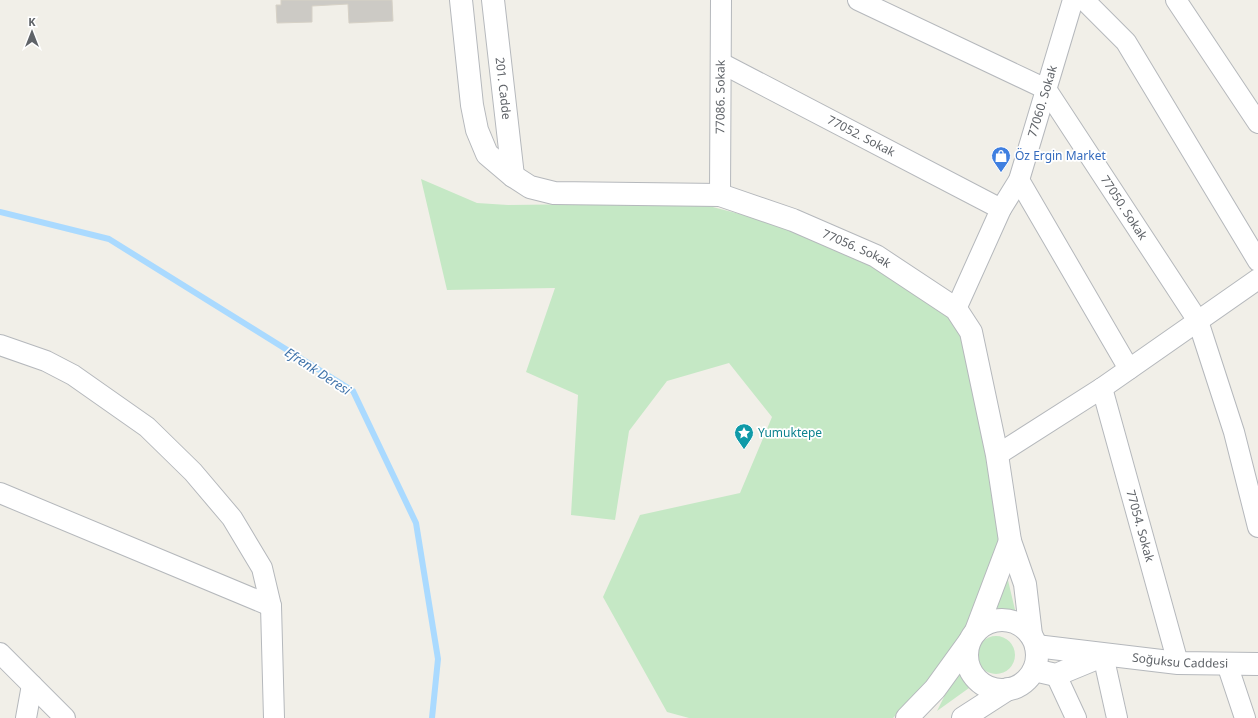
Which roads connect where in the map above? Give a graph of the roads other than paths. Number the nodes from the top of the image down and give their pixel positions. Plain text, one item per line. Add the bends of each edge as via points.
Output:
1 (461, 0) edge
2 (493, 0) edge
3 (721, 0) edge
4 (858, 0) edge
5 (1073, 0) edge
6 (1084, 0) edge
7 (1176, 0) edge
8 (721, 63) junction
9 (1046, 89) junction
10 (1258, 123) edge
11 (513, 176) junction
12 (1019, 180) junction
13 (720, 195) junction
14 (1001, 209) junction
15 (1258, 262) edge
16 (1258, 279) edge
17 (956, 309) junction
18 (1198, 321) junction
19 (0, 345) edge
20 (1130, 369) junction
21 (1102, 388) junction
22 (997, 455) junction
23 (0, 493) edge
24 (1258, 527) edge
25 (1010, 541) junction
26 (271, 606) junction
27 (972, 637) junction
28 (1034, 641) junction
29 (0, 653) edge
30 (1103, 655) junction
31 (1178, 663) junction
32 (1227, 664) junction
33 (1258, 664) edge
34 (1034, 670) junction
35 (1056, 675) junction
36 (32, 685) junction
37 (1008, 689) junction
38 (26, 718) edge
39 (65, 718) edge
40 (274, 718) edge
41 (907, 718) edge
42 (963, 718) edge
43 (1076, 718) edge
44 (1117, 718) edge
45 (1245, 718) edge

1 - 11 street, 77056. Sokak via 477,130 488,154
2 - 11 street, 201. Cadde
3 - 8 street, 77086. Sokak
4 - 9 street
5 - 9 street, 77060. Sokak
6 - 15 street via 1126,42
7 - 10 street
8 - 13 street, 77086. Sokak
8 - 14 street, 77052. Sokak
9 - 12 street, 77060. Sokak
9 - 18 street, 77050. Sokak
11 - 13 street, 77056. Sokak via 530,186 554,193
12 - 14 street, 77060. Sokak
12 - 20 street
13 - 17 street, 77056. Sokak via 793,220 876,256
14 - 17 street, 77060. Sokak
16 - 18 street
17 - 22 street, 77056. Sokak via 971,332
18 - 20 street
18 - 24 street, 77050. Sokak via 1234,432
19 - 26 street via 46,361 72,375 147,427 193,472 232,518 262,568
20 - 21 street
21 - 22 street
21 - 31 street, 77054. Sokak
22 - 25 street, 77056. Sokak
23 - 26 street
25 - 27 street
25 - 28 street, 77056. Sokak via 1025,584
26 - 40 street
27 - 28 street via 987,623 1000,620 1012,621 1023,626
27 - 37 street via 967,656 970,669 977,680 986,686
27 - 41 street via 934,689
28 - 30 street, Soğuksu Caddesi
28 - 34 street via 1037,658
29 - 36 street
30 - 31 street, Soğuksu Caddesi
30 - 35 street
30 - 44 street
31 - 32 street, Soğuksu Caddesi
32 - 33 street, Soğuksu Caddesi
32 - 45 street
34 - 35 street
34 - 37 street via 1019,686
35 - 43 street
36 - 38 street
36 - 39 street
37 - 42 street

